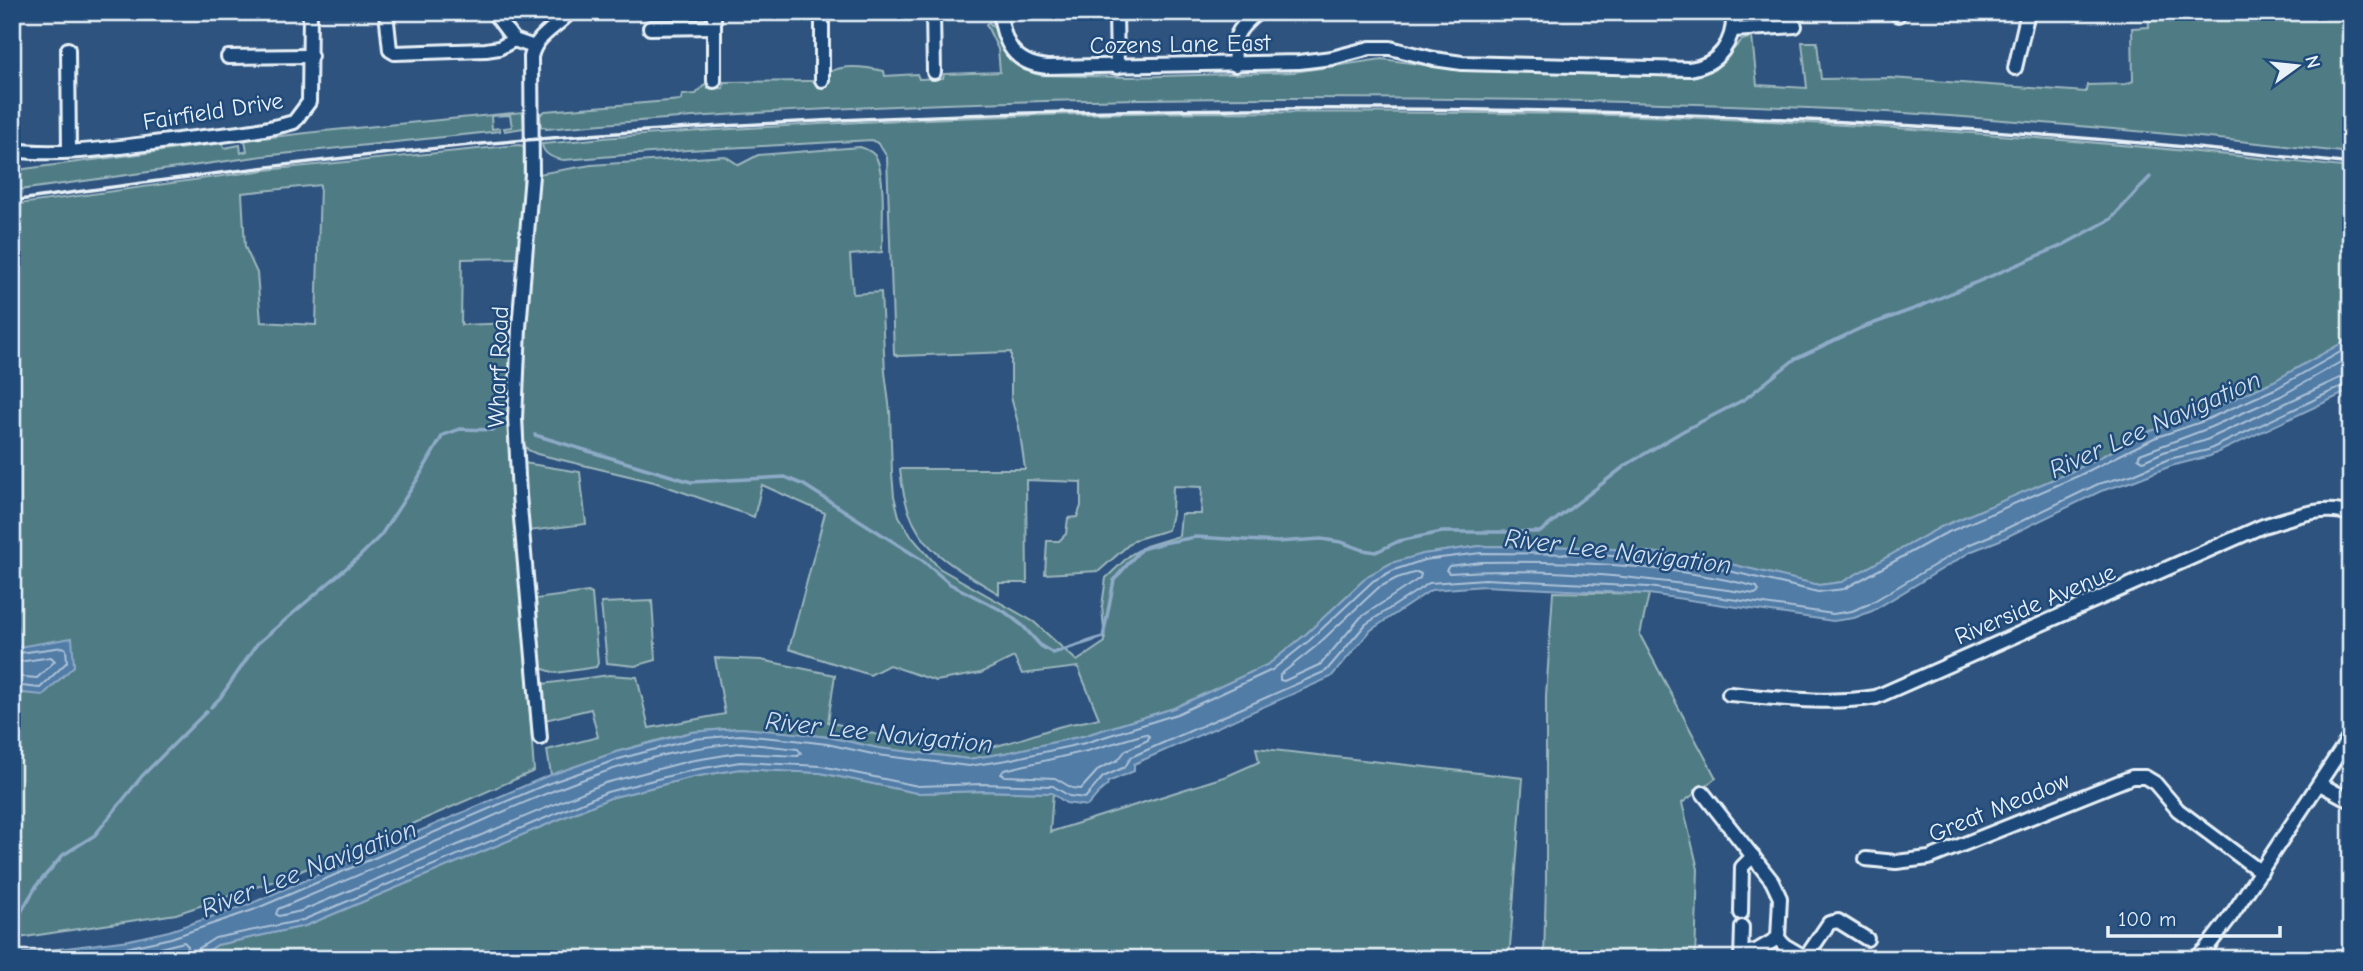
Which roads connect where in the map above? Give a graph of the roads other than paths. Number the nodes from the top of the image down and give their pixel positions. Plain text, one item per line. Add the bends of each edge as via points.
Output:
1 (310, 12) edge
2 (386, 12) edge
3 (493, 12) edge
4 (570, 12) edge
5 (714, 12) edge
6 (822, 12) edge
7 (831, 12) edge
8 (933, 12) edge
9 (1000, 12) edge
10 (1116, 12) edge
11 (1258, 12) edge
12 (1733, 12) edge
13 (2028, 12) edge
14 (1795, 26) dead end
15 (714, 27) junction
16 (650, 28) dead end
17 (1733, 30) junction
18 (514, 40) junction
19 (534, 47) junction
20 (68, 49) dead end
21 (311, 56) junction
22 (228, 57) dead end
23 (1235, 65) junction
24 (1117, 67) junction
25 (2015, 68) dead end
26 (934, 72) dead end
27 (714, 80) dead end
28 (822, 80) dead end
29 (12, 150) edge
30 (69, 151) junction
31 (2351, 515) edge
32 (1729, 694) dead end
33 (2351, 734) edge
34 (540, 738) dead end
35 (2320, 784) junction
36 (1703, 793) dead end
37 (2351, 801) edge
38 (1753, 856) junction
39 (1866, 859) dead end
40 (2261, 872) junction
41 (1741, 913) dead end
42 (1742, 927) dead end
43 (1778, 938) junction
44 (1867, 939) dead end
45 (1742, 956) edge
46 (2205, 956) edge
47 (1807, 958) edge

1 - 21 street, Fairfield Drive
2 - 18 street via 390,50 395,53 486,50
3 - 18 street
4 - 19 street
5 - 15 street
6 - 7 street
6 - 28 street
8 - 26 street
9 - 24 street, Cozens Lane East via 1008,45 1033,65
10 - 24 street
11 - 23 street via 1236,36
12 - 17 street
13 - 25 street
14 - 17 street
15 - 16 street
15 - 27 street
17 - 23 street, Cozens Lane East via 1728,45 1716,58 1689,69 1462,63 1390,48 1300,62
18 - 19 street
19 - 34 street, Wharf Road via 532,175 515,418
20 - 30 street
21 - 22 street, Fairfield Drive
21 - 30 street, Fairfield Drive via 309,102 294,122
23 - 24 street, Cozens Lane East
29 - 30 street, Fairfield Drive
31 - 32 street, Riverside Avenue via 2307,514 2263,526 1875,697 1833,700
33 - 35 street
35 - 37 street
35 - 40 street
36 - 38 street
38 - 41 street via 1742,867
38 - 43 street via 1780,898
39 - 40 street, Great Meadow via 1928,858 2132,776 2155,783 2178,810
40 - 46 street
42 - 45 street
43 - 45 street
43 - 47 street
44 - 47 street via 1838,921 1829,923

